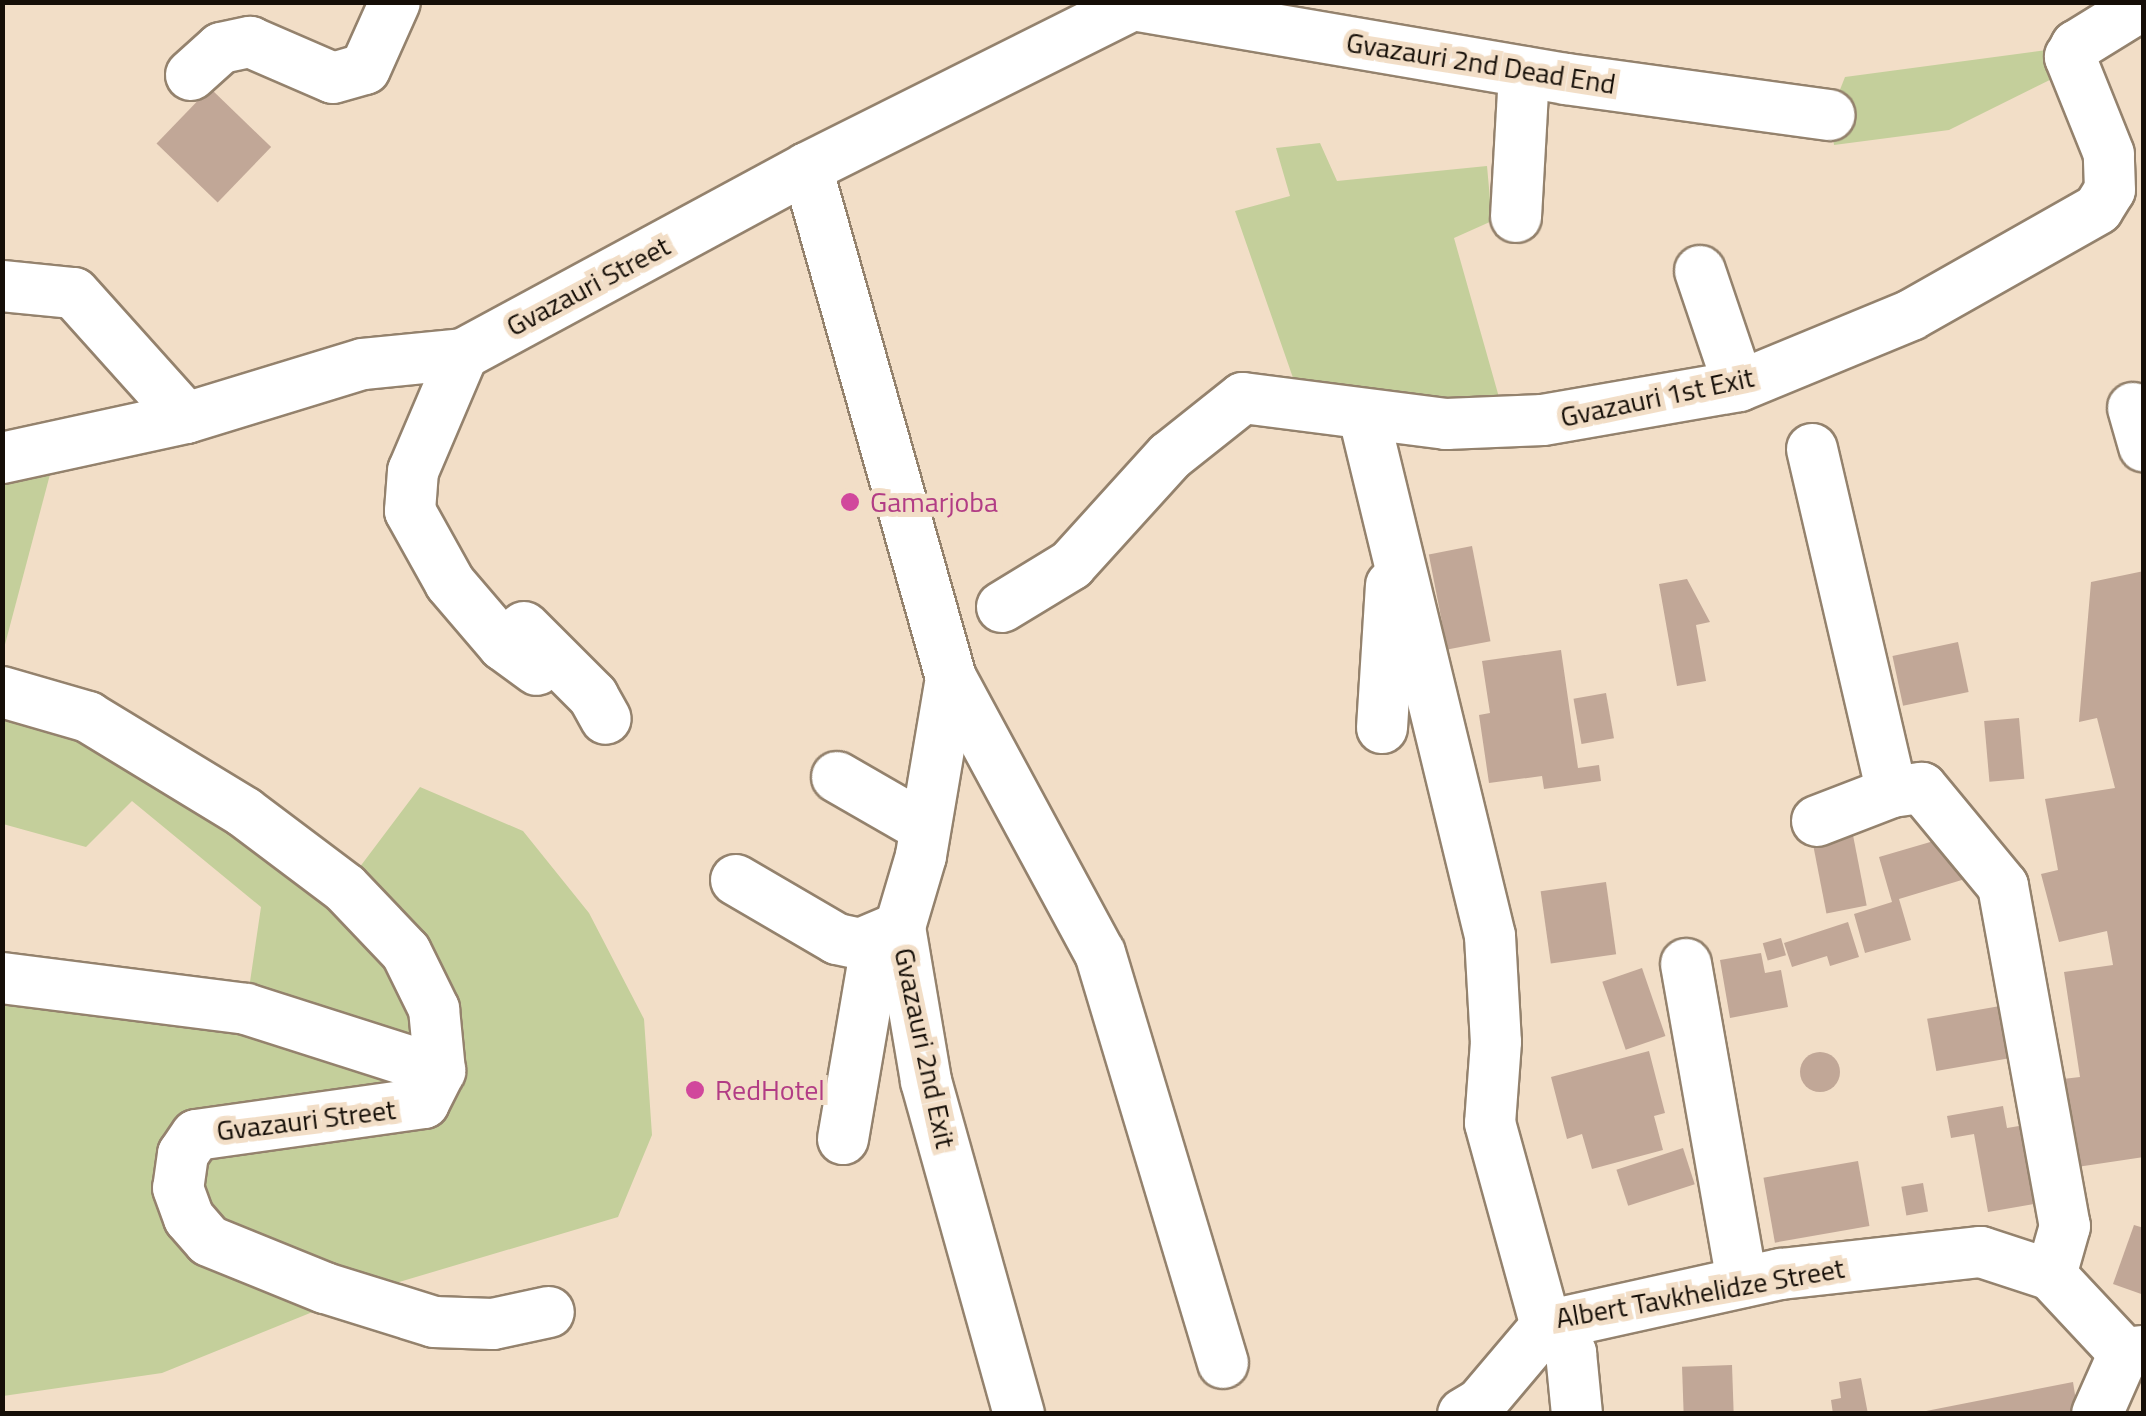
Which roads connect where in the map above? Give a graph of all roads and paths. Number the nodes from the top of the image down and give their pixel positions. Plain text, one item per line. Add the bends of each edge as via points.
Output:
1 (395, 2) edge
2 (1133, 4) edge
3 (2144, 4) edge
4 (191, 75) dead end
5 (1545, 76) junction
6 (1830, 114) dead end
7 (807, 168) junction
8 (1516, 217) dead end
9 (1700, 271) dead end
10 (2, 286) edge
11 (462, 354) junction
12 (1739, 386) junction
13 (1364, 417) junction
14 (186, 418) junction
15 (1812, 449) dead end
16 (420, 453) junction
17 (2, 458) edge
18 (1395, 545) junction
19 (1002, 607) dead end
20 (537, 670) dead end
21 (951, 678) junction
22 (2, 692) edge
23 (606, 720) dead end
24 (1382, 728) dead end
25 (837, 777) dead end
26 (1892, 792) junction
27 (1817, 821) dead end
28 (924, 826) junction
29 (736, 880) dead end
30 (892, 932) junction
31 (1686, 964) dead end
32 (2, 978) edge
33 (440, 1071) junction
34 (843, 1140) dead end
35 (2051, 1275) junction
36 (1742, 1282) junction
37 (548, 1312) dead end
38 (1546, 1326) junction
39 (2134, 1352) edge
40 (1223, 1363) dead end
41 (1019, 1414) edge
42 (1463, 1414) edge
43 (1576, 1414) edge
44 (2097, 1414) edge

1 - 4 street via 365,70 333,78 250,42 221,48
2 - 5 street, Gvazauri 2nd Dead End
2 - 7 street, Gvazauri Street
3 - 12 street, Gvazauri 1st Exit via 2076,46 2070,57 2110,154 2110,190 2098,208 1911,314
5 - 6 street, Gvazauri 2nd Dead End
5 - 8 street
7 - 11 street, Gvazauri Street
7 - 21 street, Gvazauri 2nd Exit
9 - 12 street
10 - 14 street via 74,293
11 - 14 street, Gvazauri Street via 363,364
11 - 16 street
12 - 13 street, Gvazauri 1st Exit via 1543,420 1446,424
13 - 18 street, Albert Tavkhelidze Street
13 - 19 street, Gvazauri 1st Exit via 1244,398 1170,456 1071,565
14 - 17 street, Gvazauri Street
15 - 26 street
16 - 20 street via 410,511 418,526 450,583 504,645
16 - 23 street via 488,592 593,696
18 - 24 street
18 - 38 street, Albert Tavkhelidze Street via 1490,936 1496,1042 1490,1123
21 - 28 street, Gvazauri 2nd Exit
21 - 40 street, Gvazauri 2nd Exit via 1100,954
22 - 33 street via 88,717 244,812 345,888 406,952 434,1009
25 - 28 street
26 - 27 street
26 - 35 street via 1922,788 2003,886 2065,1226
28 - 30 street, Gvazauri 2nd Exit
29 - 30 street via 837,939 860,944
30 - 34 street via 874,957
30 - 41 street, Gvazauri 2nd Exit via 926,1081
31 - 36 street
32 - 33 street via 246,1009
33 - 37 street, Gvazauri Street via 424,1102 196,1135 182,1154 178,1188 189,1218 209,1241 434,1322 493,1324
35 - 36 street, Albert Tavkhelidze Street via 1981,1252
35 - 39 street, Albert Tavkhelidze Street
36 - 38 street, Albert Tavkhelidze Street
38 - 42 street
38 - 43 street via 1571,1353
39 - 44 street

